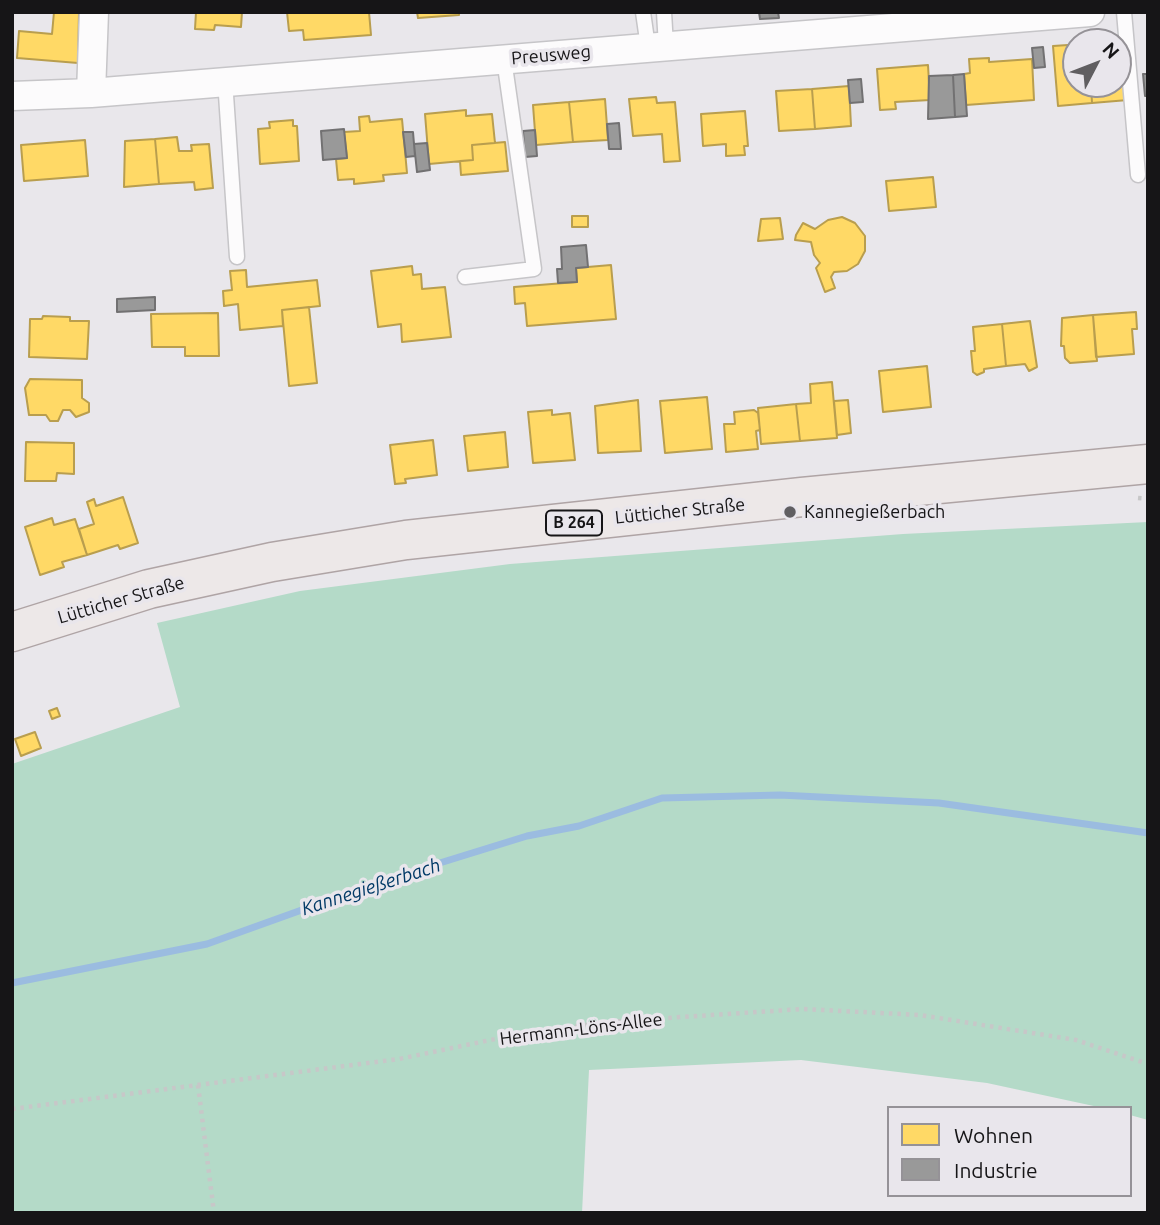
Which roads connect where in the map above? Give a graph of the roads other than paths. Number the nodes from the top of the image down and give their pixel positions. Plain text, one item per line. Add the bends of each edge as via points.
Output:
1 (94, 12) edge
2 (643, 12) edge
3 (664, 12) edge
4 (1088, 12) edge
5 (1124, 12) edge
6 (657, 47) junction
7 (504, 59) junction
8 (225, 80) junction
9 (91, 93) junction
10 (12, 96) edge
11 (1138, 175) dead end
12 (237, 257) dead end
13 (465, 277) dead end
14 (1147, 465) edge
15 (12, 632) edge

1 - 9 street
2 - 6 lane
3 - 6 lane
4 - 6 street, Preusweg
5 - 11 lane
6 - 7 street, Preusweg
7 - 8 street, Preusweg
7 - 13 lane via 534,269
8 - 9 street, Preusweg
8 - 12 lane
9 - 10 street, Preusweg
14 - 15 main road, Lütticher Straße / B 264 via 406,540 149,589

